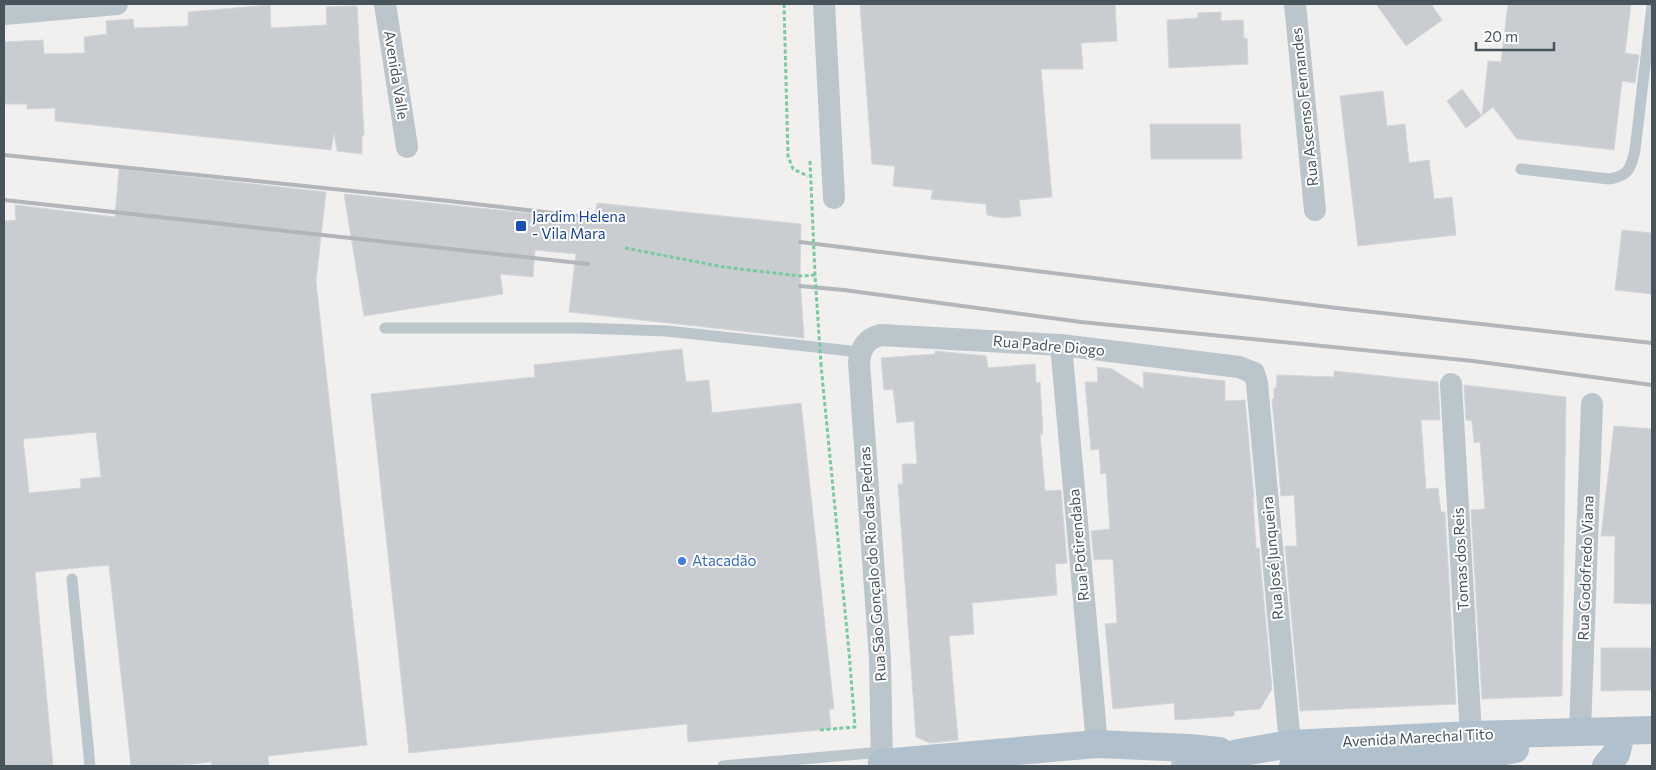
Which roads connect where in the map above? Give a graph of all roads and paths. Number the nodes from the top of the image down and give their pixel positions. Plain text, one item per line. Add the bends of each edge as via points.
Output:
1 (118, 4) edge
2 (385, 4) edge
3 (784, 4) edge
4 (824, 4) edge
5 (1295, 4) edge
6 (1652, 6) edge
7 (4, 14) edge
8 (1647, 93) edge
9 (407, 147) dead end
10 (810, 161) dead end
11 (794, 169) dead end
12 (1520, 169) dead end
13 (833, 191) dead end
14 (1315, 210) dead end
15 (625, 248) dead end
16 (815, 275) junction
17 (385, 328) dead end
18 (1061, 345) junction
19 (860, 357) junction
20 (1254, 373) joint
21 (1451, 384) dead end
22 (1592, 404) dead end
23 (72, 579) dead end
24 (820, 730) dead end
25 (1652, 730) edge
26 (1622, 731) junction
27 (1569, 732) junction
28 (1471, 735) junction
29 (1097, 744) junction
30 (1238, 752) junction
31 (1292, 755) edge
32 (882, 760) edge
33 (90, 766) edge
34 (723, 766) edge
35 (1185, 766) edge
36 (1606, 766) edge

1 - 7 street
2 - 9 street, Avenida Valle
3 - 11 path via 788,156
4 - 13 street
5 - 14 street, Rua Ascenso Fernandes
6 - 8 lane
8 - 12 lane via 1633,162 1628,172 1619,178
10 - 16 path, bridge
15 - 16 path via 724,267
16 - 24 path, bridge via 855,728
17 - 19 lane via 667,331
18 - 19 street, Rua Padre Diogo via 881,335 864,344
18 - 20 street, Rua Padre Diogo via 1239,367
18 - 29 street, Rua Potirendaba
19 - 32 street, Rua São Gonçalo do Rio das Pedras via 880,659
20 - 31 street, Rua José Junqueira
21 - 28 street, Tomas dos Reis
22 - 27 street, Rua Godofredo Viana
23 - 33 lane
25 - 26 main road, Avenida Marechal Tito
26 - 27 main road, Avenida Marechal Tito
26 - 36 main road via 1616,754
27 - 28 main road, Avenida Marechal Tito
27 - 31 main road via 1505,751
28 - 31 main road, Avenida Marechal Tito
29 - 30 main road
29 - 32 main road
30 - 31 main road, Avenida Marechal Tito
30 - 35 main road, Avenida Marechal Tito
32 - 34 lane

